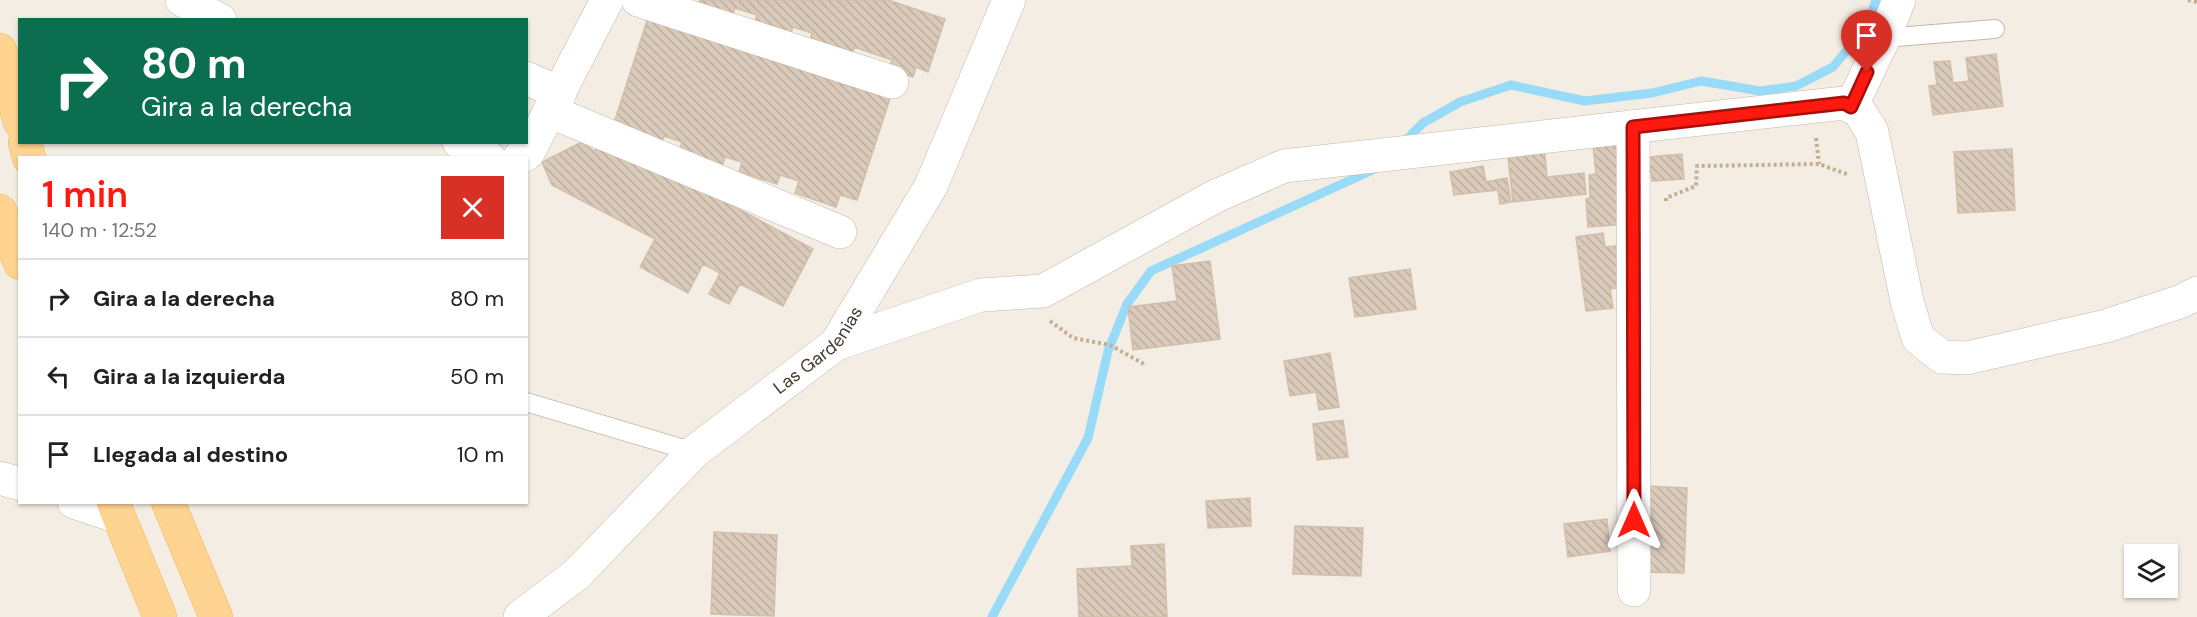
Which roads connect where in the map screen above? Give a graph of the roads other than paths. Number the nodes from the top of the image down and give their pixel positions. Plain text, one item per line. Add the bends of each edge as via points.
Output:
1 (182, 0) edge
2 (607, 0) edge
3 (638, 0) edge
4 (1009, 0) edge
5 (1899, 0) edge
6 (216, 18) edge
7 (1995, 29) dead end
8 (1884, 38) junction
9 (0, 50) edge
10 (528, 80) edge
11 (892, 82) dead end
12 (555, 102) junction
13 (1851, 107) junction
14 (18, 115) edge
15 (1633, 127) junction
16 (463, 144) edge
17 (485, 156) edge
18 (523, 156) edge
19 (0, 211) edge
20 (840, 232) dead end
21 (18, 258) edge
22 (2197, 293) edge
23 (836, 344) junction
24 (528, 403) edge
25 (694, 452) junction
26 (0, 478) edge
27 (18, 483) edge
28 (84, 504) edge
29 (169, 504) edge
30 (116, 510) edge
31 (1634, 590) dead end
32 (160, 617) edge
33 (216, 617) edge
34 (520, 617) edge

1 - 6 street
2 - 12 street
3 - 11 street
4 - 23 street, Las Gardenias via 931,186
5 - 8 street
7 - 8 lane
8 - 13 street
9 - 14 main road
10 - 12 street
12 - 18 street via 528,153
12 - 20 street
13 - 15 street via 1844,103
13 - 22 street via 1859,111 1872,132 1918,338 1942,357 1966,358 2106,326
15 - 23 street via 1284,166 1214,197 1043,291 981,295
15 - 31 street
16 - 17 street
19 - 21 main road
23 - 25 street, Las Gardenias
24 - 25 lane
25 - 34 street, Las Gardenias via 577,574
26 - 27 street
28 - 30 street
29 - 33 main road
30 - 32 main road

